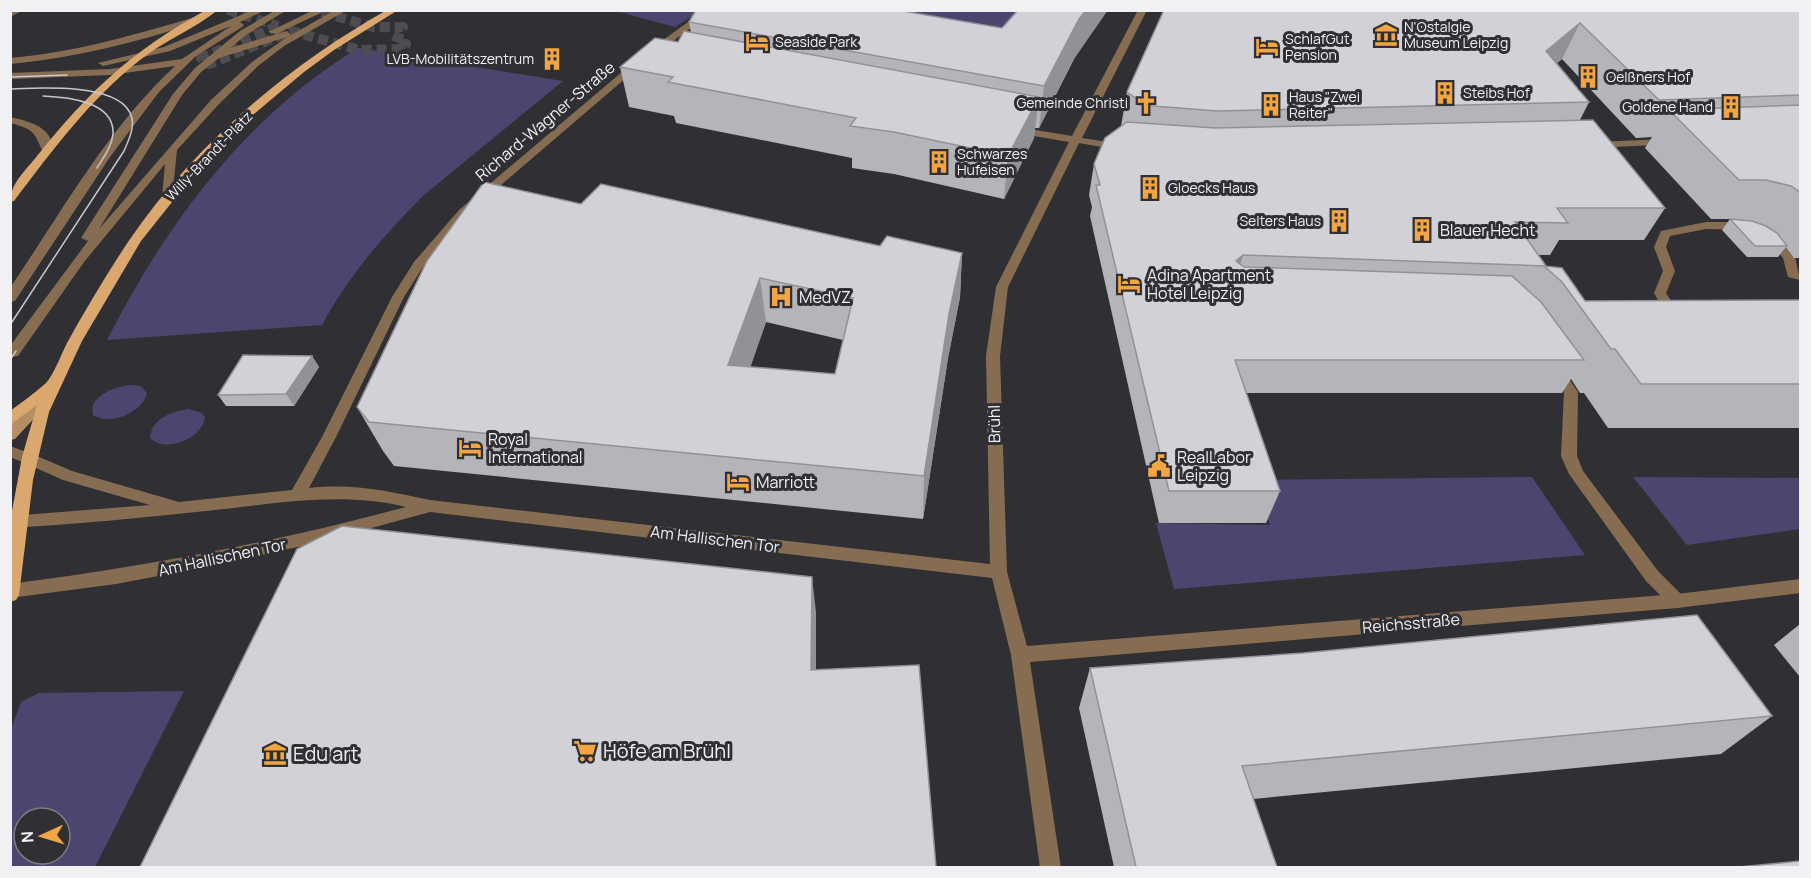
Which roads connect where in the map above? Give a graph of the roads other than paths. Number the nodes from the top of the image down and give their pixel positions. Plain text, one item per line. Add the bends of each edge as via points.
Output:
1 (19, 10) edge
2 (214, 10) edge
3 (264, 10) edge
4 (282, 10) edge
5 (323, 10) edge
6 (342, 10) edge
7 (394, 10) edge
8 (712, 10) edge
9 (1143, 10) edge
10 (10, 14) edge
11 (196, 20) junction
12 (213, 40) junction
13 (231, 52) junction
14 (212, 56) junction
15 (138, 57) junction
16 (10, 61) edge
17 (184, 62) junction
18 (122, 69) junction
19 (10, 70) edge
20 (198, 70) junction
21 (10, 76) edge
22 (10, 120) edge
23 (1006, 128) edge
24 (1077, 141) junction
25 (1684, 142) edge
26 (1583, 146) edge
27 (1131, 148) edge
28 (172, 149) junction
29 (47, 150) junction
30 (106, 155) junction
31 (168, 197) junction
32 (10, 199) edge
33 (1800, 276) edge
34 (10, 298) edge
35 (1675, 318) edge
36 (12, 356) edge
37 (1546, 356) edge
38 (53, 386) junction
39 (10, 420) edge
40 (10, 435) edge
41 (10, 451) edge
42 (30, 459) junction
43 (297, 495) junction
44 (430, 506) junction
45 (182, 507) junction
46 (13, 522) edge
47 (999, 572) junction
48 (1800, 586) edge
49 (11, 592) edge
50 (1677, 601) junction
51 (1020, 655) junction
52 (1051, 867) edge

1 - 10 street
2 - 11 main road
3 - 12 street
3 - 15 street via 182,44
4 - 12 street
4 - 14 street
5 - 13 street
6 - 13 street
6 - 28 street via 281,44 255,64
7 - 31 main road, Willy-Brandt-Platz via 308,65 263,101
8 - 43 street, Richard-Wagner-Straße via 463,212 418,265 398,297
9 - 24 street, Brühl
11 - 15 main road
11 - 16 street via 87,51
12 - 17 street
12 - 18 street
13 - 14 street
13 - 20 street
14 - 17 street
14 - 20 street
15 - 18 main road
15 - 19 street
17 - 18 street
17 - 30 street via 155,90
18 - 21 street
18 - 29 main road
20 - 30 street via 148,105
20 - 36 street via 172,103
22 - 29 street via 38,128 44,134
23 - 24 street
24 - 27 street
24 - 47 street, Brühl via 1002,287 993,356
25 - 26 street
28 - 31 street
28 - 36 street via 80,259
29 - 32 main road
30 - 34 street
31 - 38 main road, Willy-Brandt-Platz via 104,291
33 - 35 street via 1792,274 1789,257 1768,234 1748,226 1719,224 1665,234 1660,247 1669,271 1660,292
37 - 50 street via 1571,392 1569,456 1577,474 1652,576
38 - 39 main road
38 - 40 main road, Willy-Brandt-Platz
38 - 42 main road
41 - 42 street, Am Hallischen Tor
42 - 45 street, Am Hallischen Tor via 52,471
42 - 46 main road
43 - 44 street, Am Hallischen Tor via 378,494
43 - 45 street, Am Hallischen Tor
44 - 47 street, Am Hallischen Tor
44 - 49 street, Am Hallischen Tor via 342,532 164,569
45 - 46 street, Am Hallischen Tor
46 - 49 main road
47 - 51 street, Brühl
48 - 50 street, Reichsstraße
50 - 51 street, Reichsstraße
51 - 52 street, Brühl

